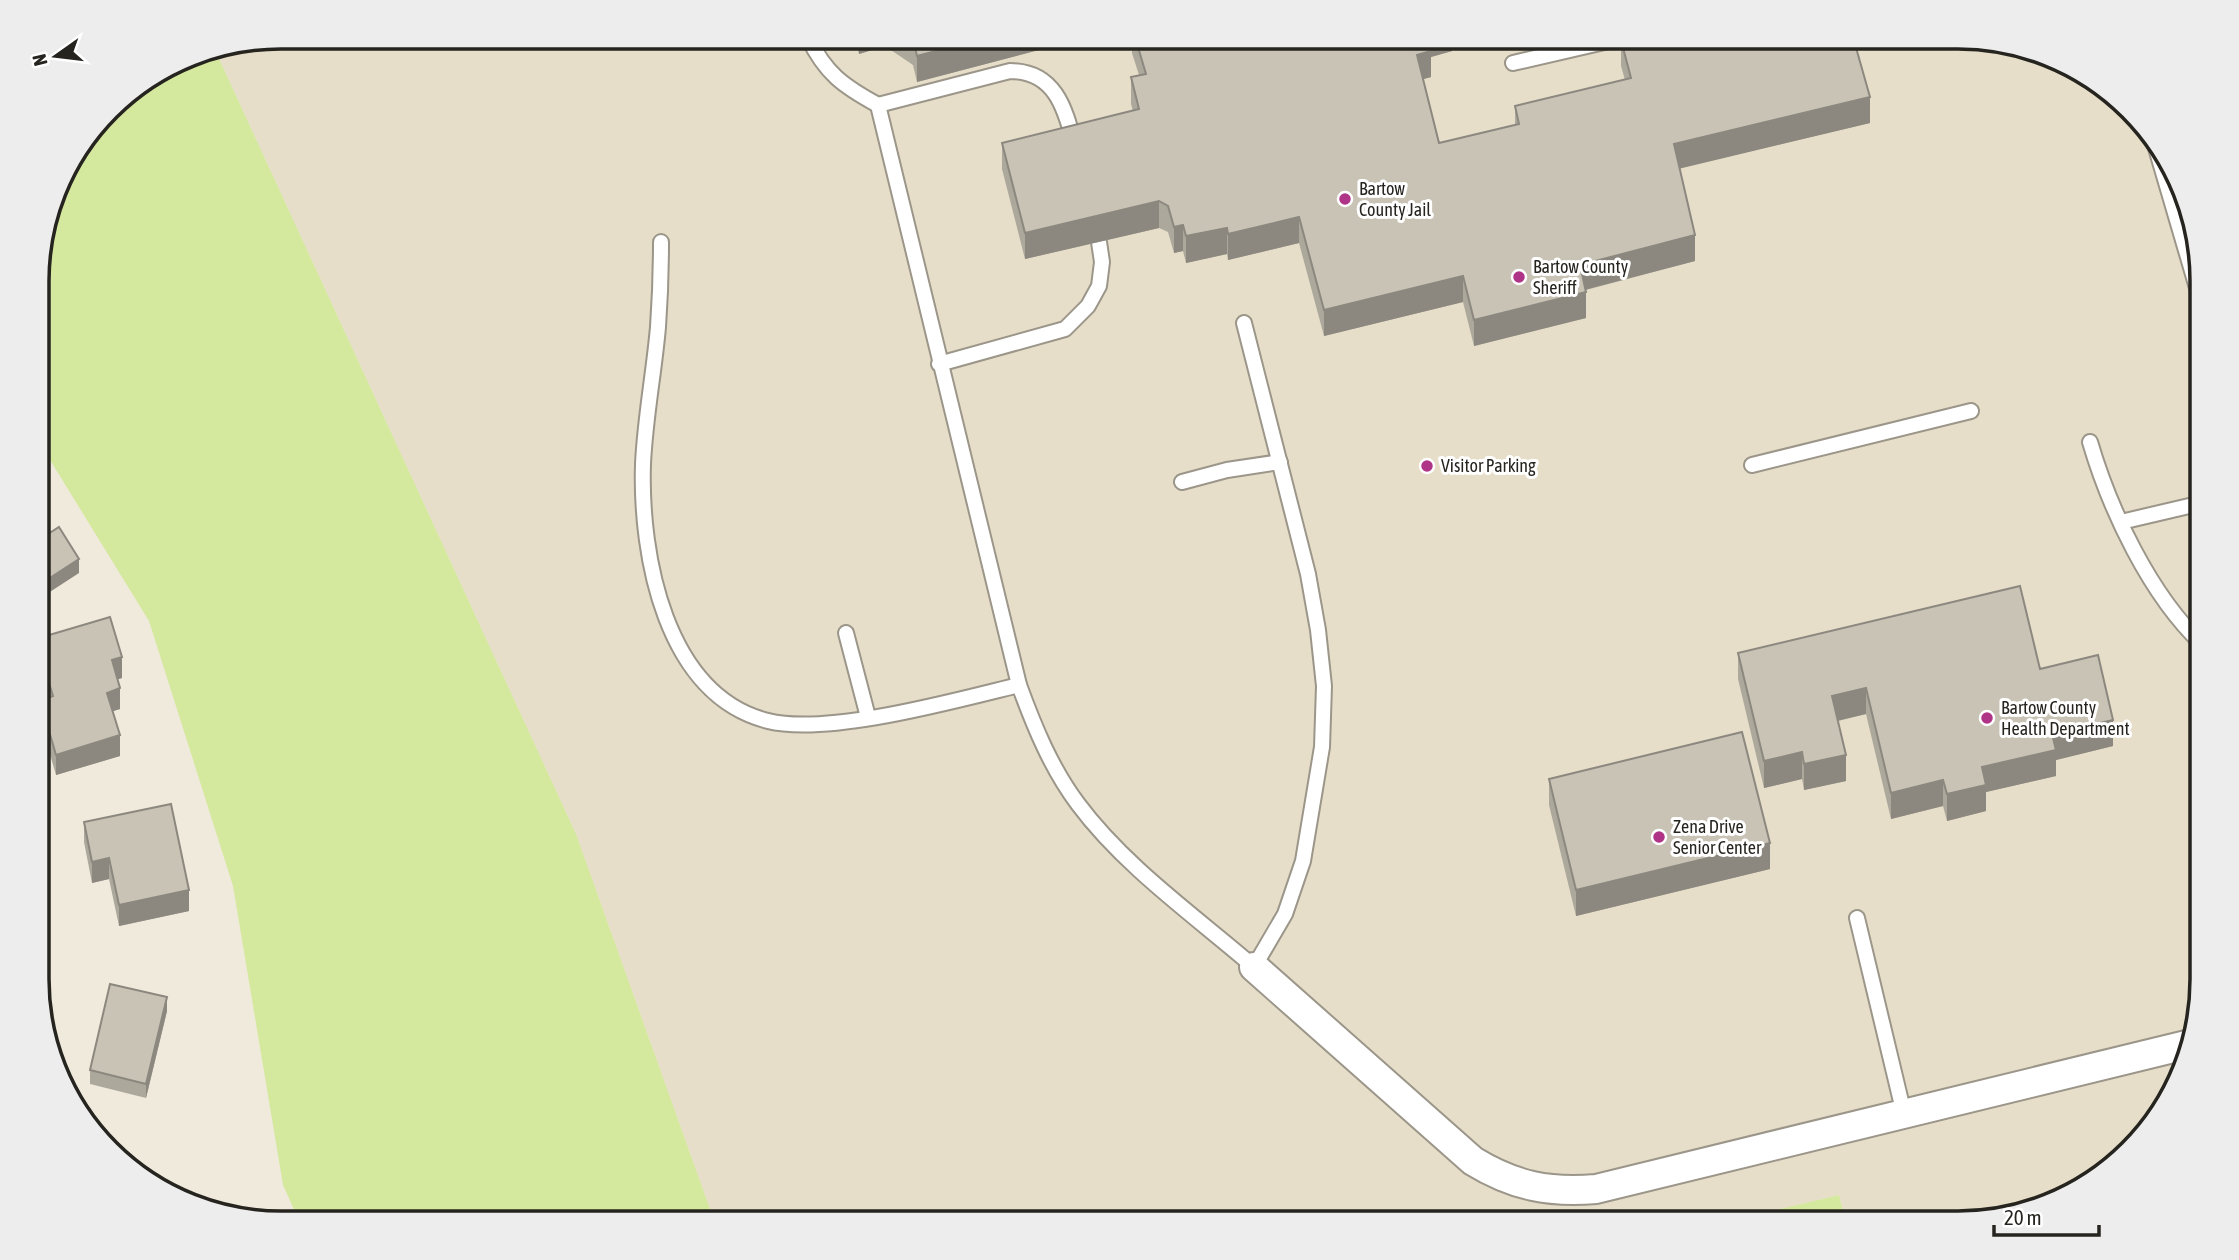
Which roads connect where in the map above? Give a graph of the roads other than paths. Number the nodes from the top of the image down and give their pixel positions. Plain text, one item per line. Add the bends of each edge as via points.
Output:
1 (814, 49) edge
2 (1574, 49) edge
3 (1513, 63) dead end
4 (878, 105) junction
5 (1076, 151) edge
6 (2162, 172) edge
7 (1099, 242) edge
8 (662, 243) dead end
9 (2190, 264) edge
10 (1244, 323) dead end
11 (939, 364) junction
12 (1971, 411) dead end
13 (2090, 442) dead end
14 (1280, 462) junction
15 (1752, 465) dead end
16 (1182, 482) dead end
17 (2190, 506) edge
18 (2121, 522) junction
19 (846, 633) dead end
20 (2190, 633) edge
21 (1019, 685) junction
22 (868, 717) junction
23 (1857, 918) dead end
24 (1254, 967) junction
25 (2179, 1047) edge
26 (1904, 1114) junction

1 - 4 lane via 821,64 846,88
2 - 3 lane
4 - 5 lane via 1010,71 1028,71 1048,85 1065,107
4 - 11 lane
6 - 9 lane
7 - 11 lane via 1099,286 1088,306 1065,329
8 - 22 lane via 643,467 650,552 673,635 688,666 737,709 769,721 797,724
10 - 14 lane
11 - 21 lane
12 - 15 lane
13 - 18 lane
14 - 16 lane
14 - 24 lane via 1318,630 1324,686 1322,747 1303,861 1285,915
17 - 18 lane
18 - 20 lane via 2157,589
19 - 22 lane
21 - 22 lane
21 - 24 lane via 1037,733 1086,814 1132,861
23 - 26 lane
24 - 26 street via 1473,1161 1526,1187 1561,1192 1596,1189
25 - 26 street

